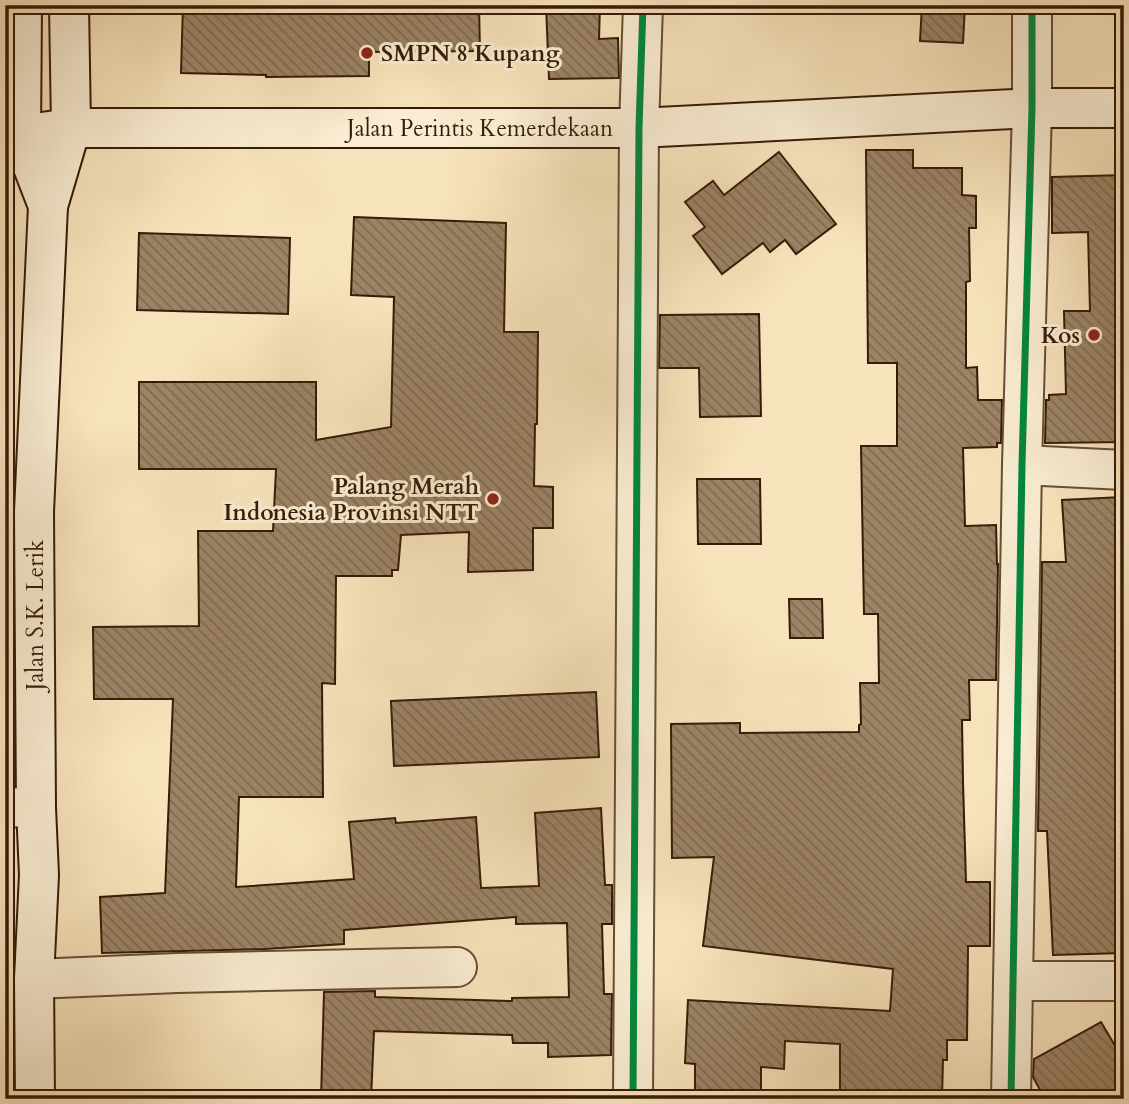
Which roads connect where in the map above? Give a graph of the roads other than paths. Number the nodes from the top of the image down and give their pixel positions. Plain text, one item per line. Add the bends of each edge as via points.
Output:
1 (22, 5) edge
2 (69, 5) edge
3 (643, 5) edge
4 (1032, 5) edge
5 (1032, 108) junction
6 (1124, 108) edge
7 (71, 128) junction
8 (639, 128) junction
9 (13, 136) edge
10 (48, 206) junction
11 (1022, 465) junction
12 (1124, 470) edge
13 (21, 807) edge
14 (457, 967) dead end
15 (34, 979) junction
16 (1014, 981) junction
17 (1124, 981) edge
18 (35, 1099) edge
19 (632, 1099) edge
20 (1011, 1099) edge

1 - 9 street
2 - 7 street
3 - 8 street
4 - 5 street
5 - 6 street, Jalan Perintis Kemerdekaan
5 - 8 street, Jalan Perintis Kemerdekaan
5 - 11 street
7 - 8 street, Jalan Perintis Kemerdekaan
7 - 9 street, Jalan Perintis Kemerdekaan
7 - 10 street
8 - 19 street
9 - 10 street, Jalan S.K. Lerik
10 - 13 street, Jalan S.K. Lerik
11 - 12 street
11 - 16 street
13 - 15 street, Jalan S.K. Lerik via 39,875
14 - 15 street
15 - 18 street, Jalan S.K. Lerik
16 - 17 street
16 - 20 street

